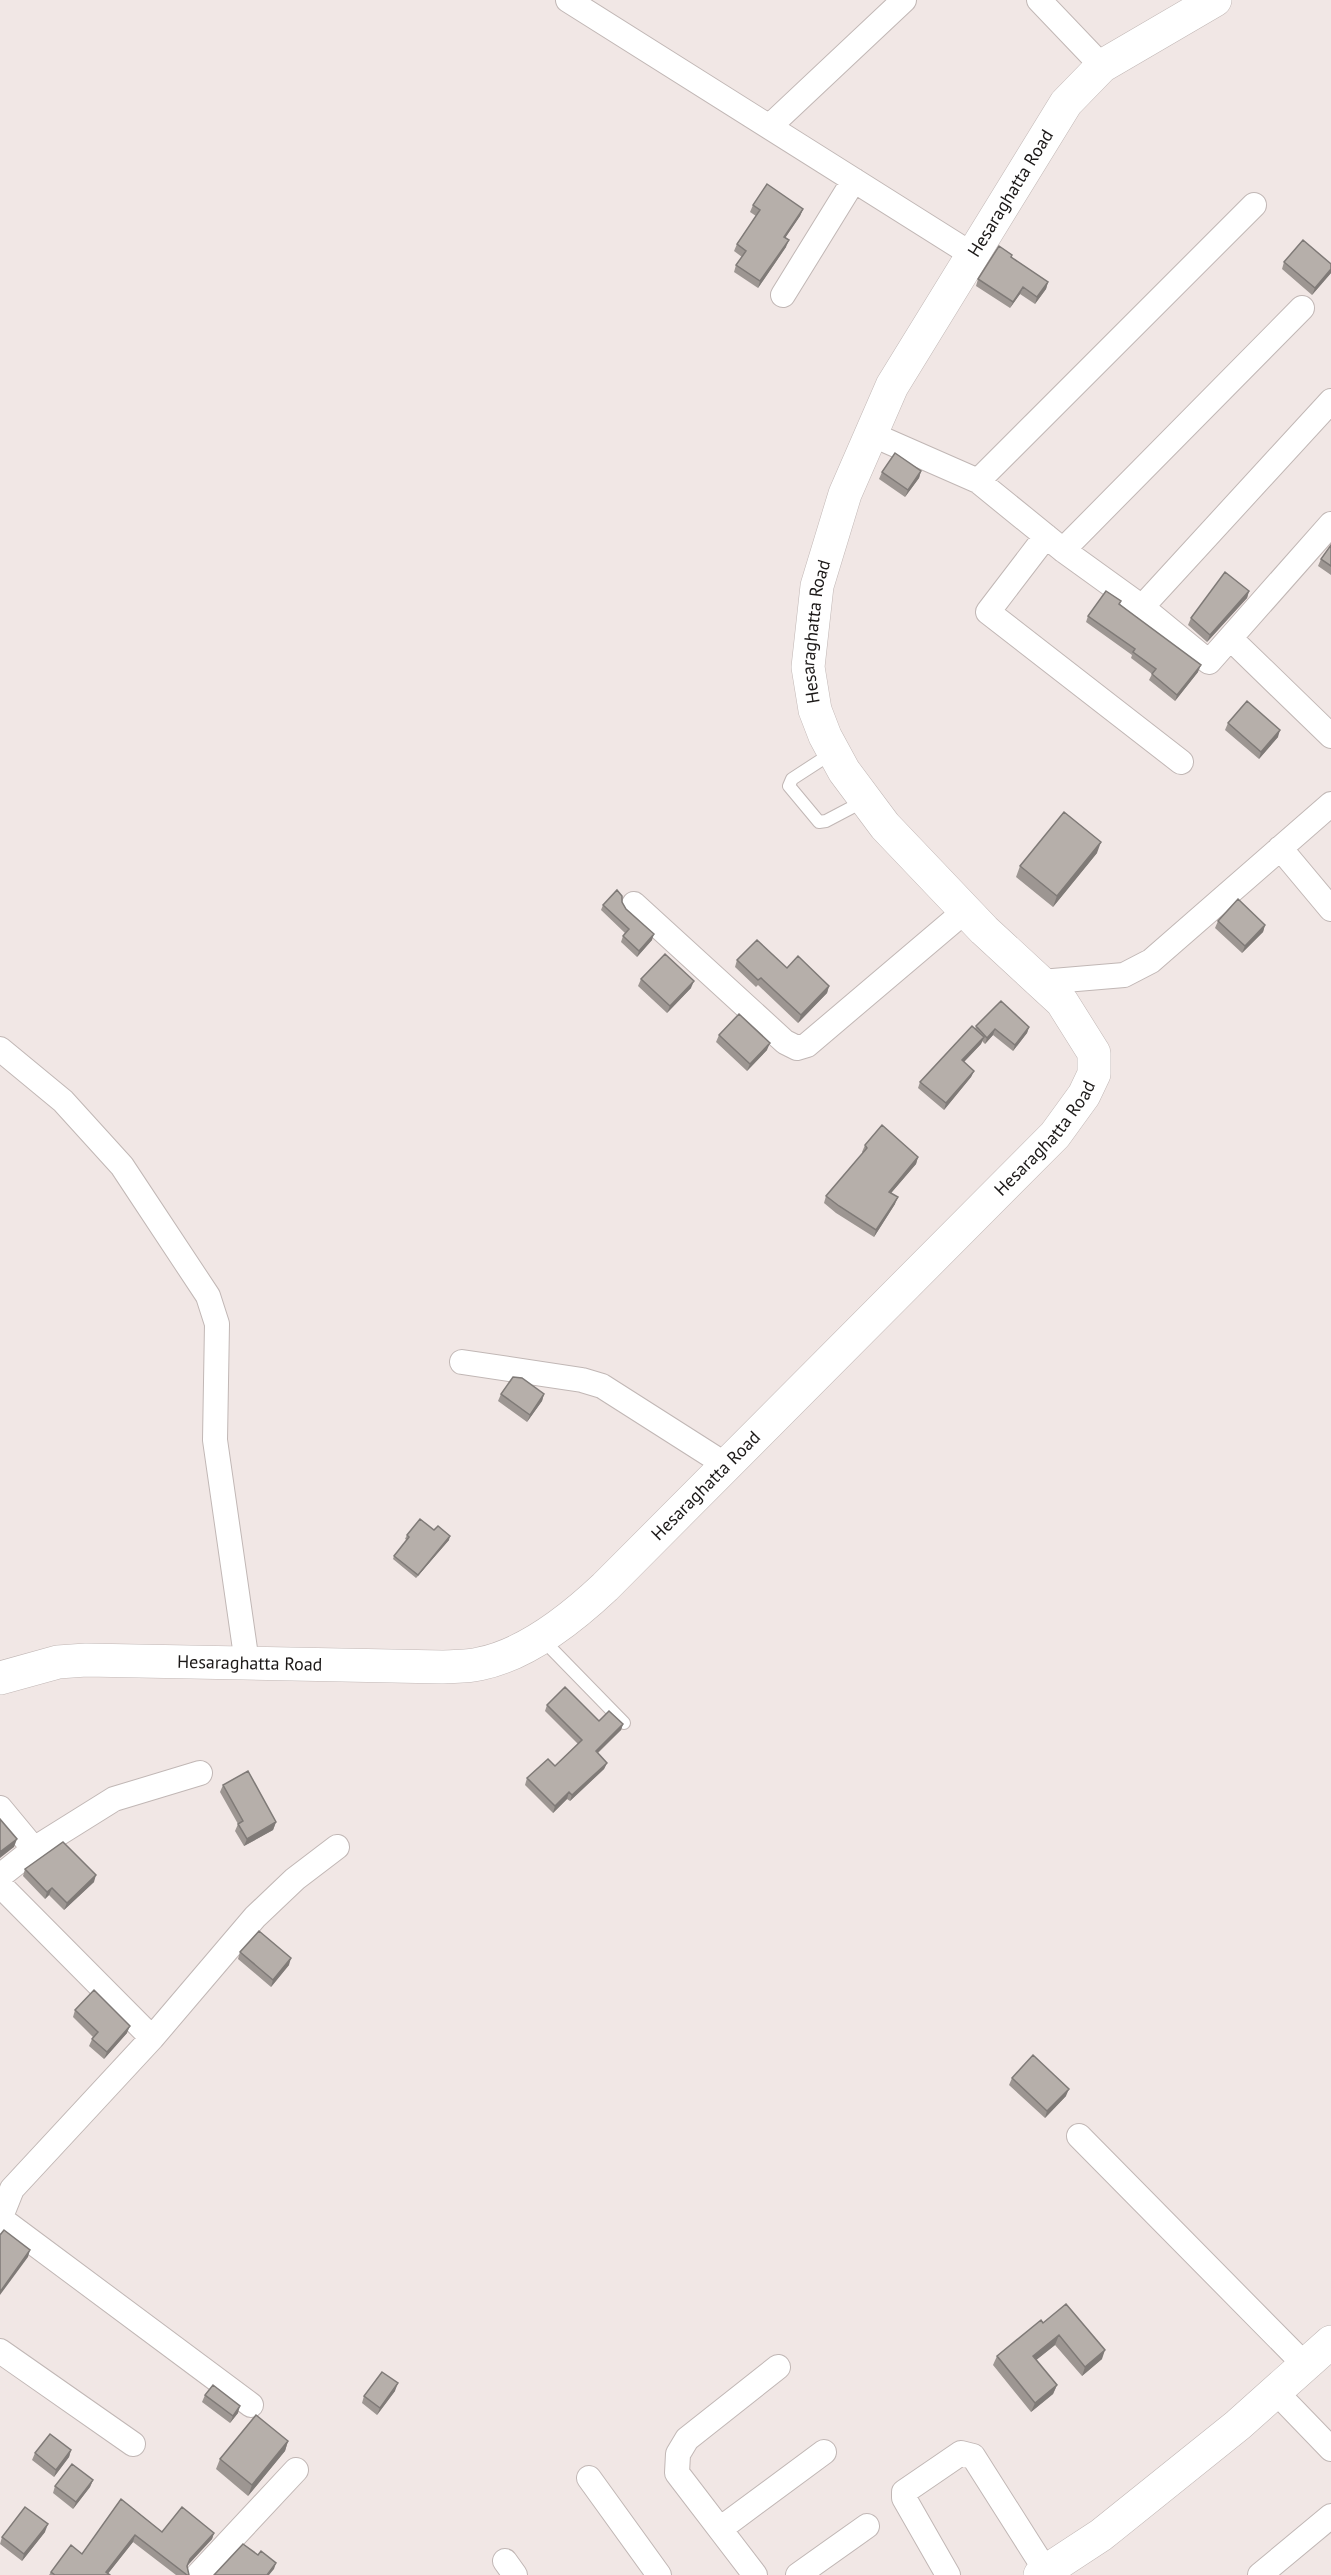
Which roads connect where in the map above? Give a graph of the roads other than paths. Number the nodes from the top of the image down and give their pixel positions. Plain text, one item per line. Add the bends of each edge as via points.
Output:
1 (568, 0) edge
2 (904, 0) edge
3 (1039, 0) edge
4 (1215, 0) edge
5 (1102, 66) junction
6 (770, 126) junction
7 (854, 180) junction
8 (1254, 205) dead end
9 (971, 254) junction
10 (783, 295) dead end
11 (1302, 308) dead end
12 (1331, 401) edge
13 (871, 434) junction
14 (978, 481) junction
15 (1331, 524) edge
16 (1055, 543) junction
17 (1142, 607) junction
18 (1231, 639) junction
19 (1331, 736) edge
20 (834, 752) junction
21 (1181, 762) dead end
22 (866, 800) junction
23 (1331, 804) edge
24 (1280, 848) junction
25 (634, 904) dead end
26 (1331, 909) edge
27 (966, 911) junction
28 (1041, 982) junction
29 (0, 1049) edge
30 (462, 1362) dead end
31 (726, 1465) junction
32 (542, 1639) junction
33 (247, 1663) junction
34 (0, 1678) edge
35 (624, 1723) edge
36 (200, 1773) dead end
37 (0, 1808) edge
38 (337, 1846) dead end
39 (34, 1849) junction
40 (0, 1876) edge
41 (0, 1885) edge
42 (152, 2038) junction
43 (1078, 2136) dead end
44 (0, 2219) edge
45 (1331, 2342) edge
46 (0, 2351) edge
47 (1306, 2366) junction
48 (777, 2367) dead end
49 (1276, 2392) junction
50 (251, 2405) dead end
51 (133, 2444) dead end
52 (1331, 2449) edge
53 (824, 2452) dead end
54 (296, 2470) dead end
55 (589, 2478) dead end
56 (1331, 2516) edge
57 (867, 2526) dead end
58 (720, 2529) junction
59 (1043, 2573) edge
60 (198, 2575) edge
61 (659, 2575) edge
62 (755, 2575) edge
63 (798, 2575) edge
64 (948, 2575) edge
65 (1260, 2575) edge

1 - 6 street
2 - 6 street
3 - 5 street
4 - 5 main road, Hesaraghatta Road
5 - 9 main road, Hesaraghatta Road via 1066,103
6 - 7 street
7 - 9 street
7 - 10 street
8 - 14 street
9 - 13 main road, Hesaraghatta Road via 892,386
11 - 16 street
12 - 17 street
13 - 14 street
13 - 20 main road, Hesaraghatta Road via 845,494 817,586 811,627 808,667 815,710
14 - 16 street
15 - 18 street
16 - 17 street
16 - 21 street via 988,612
17 - 18 street via 1209,662
18 - 19 street
20 - 22 main road, Hesaraghatta Road
20 - 22 lane via 792,779 789,786 819,822
22 - 27 main road, Hesaraghatta Road via 885,826
23 - 24 street
24 - 26 street
24 - 28 street via 1151,961 1124,975
25 - 27 street via 785,1042 797,1048 807,1045
27 - 28 main road, Hesaraghatta Road
28 - 31 main road, Hesaraghatta Road via 1062,1002 1094,1053 1094,1074 1084,1095 1054,1135
29 - 33 street via 63,1101 122,1166 208,1296 217,1324 215,1440
30 - 31 street via 602,1386
31 - 32 main road, Hesaraghatta Road via 583,1608
32 - 33 main road, Hesaraghatta Road via 478,1665
32 - 35 lane
33 - 34 main road, Hesaraghatta Road via 86,1660 58,1662
36 - 39 street via 114,1798
37 - 39 street
38 - 42 street via 255,1917
39 - 40 street
41 - 42 street
42 - 44 street via 12,2189
43 - 47 street
44 - 50 street
45 - 47 main road
46 - 51 street
47 - 49 main road
48 - 58 street via 687,2439 678,2454 677,2473
49 - 52 street
49 - 59 main road via 1101,2535
53 - 58 street
54 - 60 street
55 - 61 street
56 - 65 street
57 - 63 street
58 - 62 street
59 - 64 street via 973,2456 961,2453 904,2492

